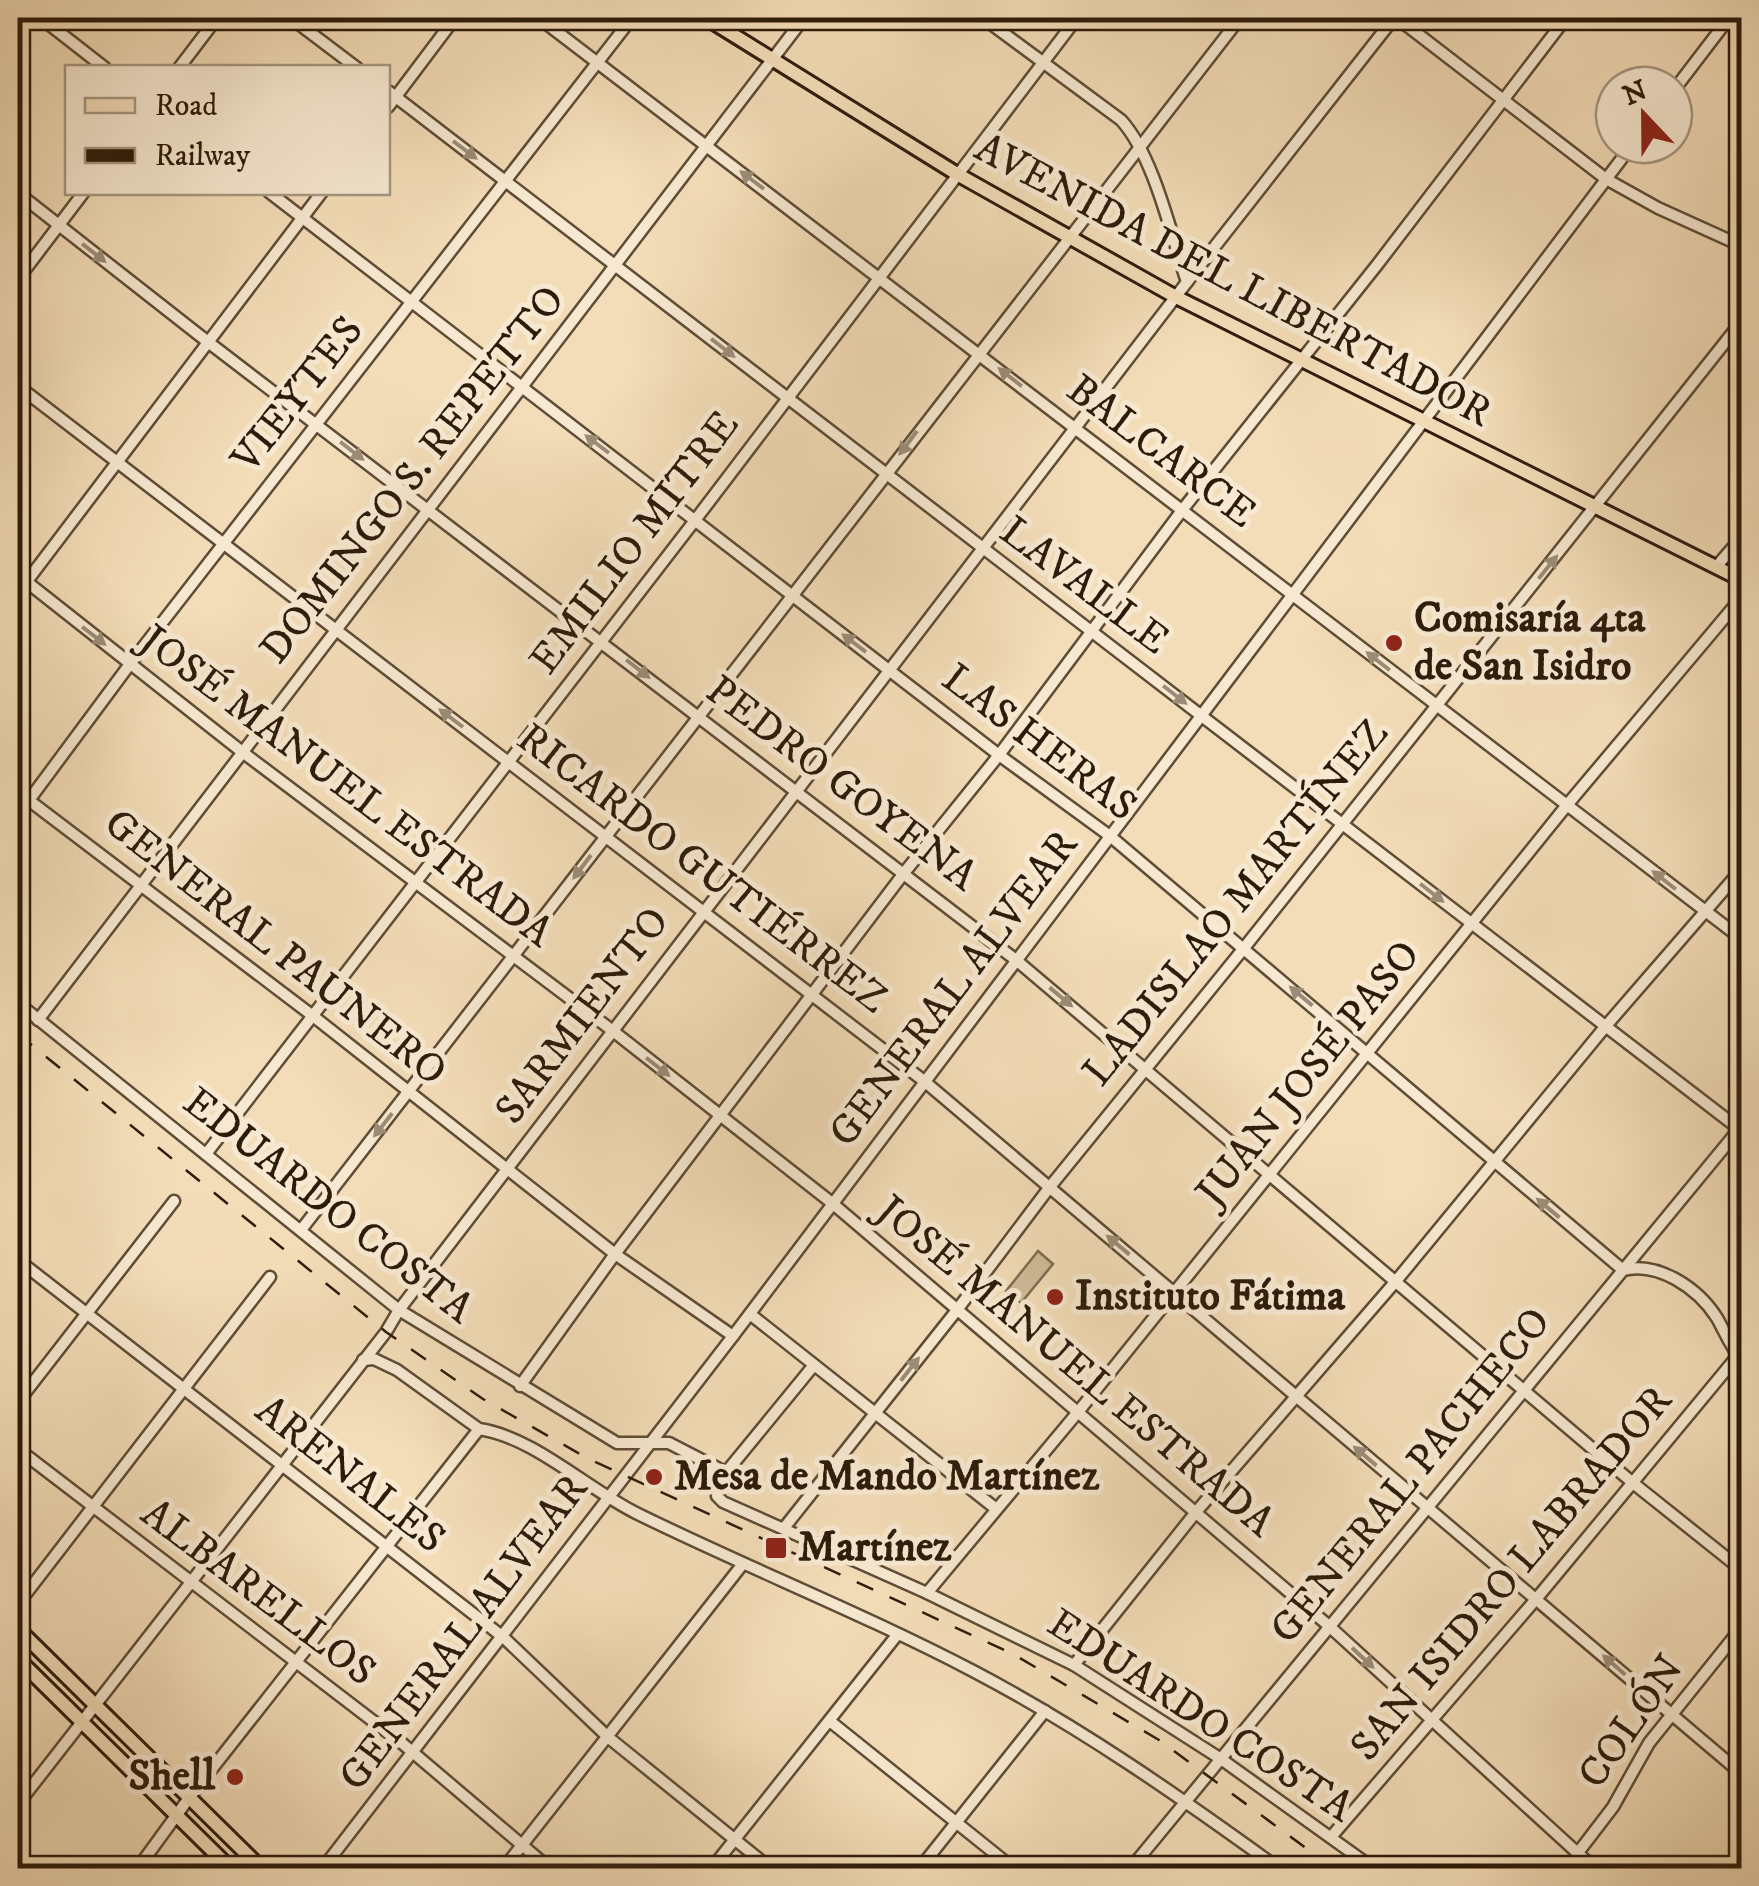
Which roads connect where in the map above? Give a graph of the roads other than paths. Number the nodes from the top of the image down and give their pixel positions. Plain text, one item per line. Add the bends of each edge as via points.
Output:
1 (41, 18) edge
2 (218, 18) edge
3 (291, 18) edge
4 (456, 18) edge
5 (539, 18) edge
6 (632, 18) edge
7 (706, 18) edge
8 (804, 18) edge
9 (983, 18) edge
10 (1077, 18) edge
11 (1240, 18) edge
12 (1396, 18) edge
13 (1566, 18) edge
14 (1729, 18) edge
15 (773, 58) junction
16 (598, 61) junction
17 (1043, 62) junction
18 (101, 65) edge
19 (181, 65) edge
20 (353, 65) edge
21 (1693, 65) edge
22 (390, 98) edge
23 (1503, 100) junction
24 (706, 145) junction
25 (1140, 146) junction
26 (1617, 165) edge
27 (957, 174) junction
28 (1606, 179) junction
29 (506, 180) junction
30 (18, 193) edge
31 (82, 195) edge
32 (273, 195) edge
33 (320, 195) edge
34 (303, 218) junction
35 (58, 225) junction
36 (1069, 236) junction
37 (1742, 246) edge
38 (615, 265) junction
39 (880, 276) junction
40 (18, 279) edge
41 (1187, 282) junction
42 (1176, 297) junction
43 (411, 302) junction
44 (1742, 320) edge
45 (208, 342) junction
46 (977, 352) junction
47 (1301, 359) junction
48 (18, 386) edge
49 (522, 387) junction
50 (787, 397) junction
51 (1424, 419) junction
52 (317, 423) junction
53 (1076, 428) junction
54 (117, 462) junction
55 (884, 474) junction
56 (1597, 505) junction
57 (1183, 509) junction
58 (428, 510) junction
59 (696, 520) junction
60 (1742, 537) edge
61 (224, 544) junction
62 (982, 549) junction
63 (1716, 567) junction
64 (22, 579) edge
65 (1742, 580) edge
66 (18, 593) edge
67 (791, 594) junction
68 (1293, 594) junction
69 (1742, 597) edge
70 (336, 631) junction
71 (1092, 632) junction
72 (601, 640) junction
73 (130, 664) junction
74 (890, 670) junction
75 (1436, 707) junction
76 (697, 715) junction
77 (1201, 716) junction
78 (241, 751) junction
79 (999, 755) junction
80 (509, 762) junction
81 (18, 792) edge
82 (796, 792) junction
83 (28, 800) junction
84 (1568, 805) junction
85 (18, 815) edge
86 (1342, 824) junction
87 (605, 836) junction
88 (1110, 836) junction
89 (1742, 868) edge
90 (904, 872) junction
91 (416, 882) junction
92 (140, 883) junction
93 (705, 910) junction
94 (1705, 912) junction
95 (1472, 924) junction
96 (1742, 939) edge
97 (1244, 948) junction
98 (514, 956) junction
99 (1016, 960) junction
100 (814, 995) junction
101 (18, 1003) edge
102 (313, 1016) junction
103 (38, 1020) junction
104 (1606, 1027) junction
105 (613, 1031) junction
106 (1368, 1053) junction
107 (1146, 1068) junction
108 (924, 1081) junction
109 (410, 1092) junction
110 (720, 1114) junction
111 (1741, 1129) edge
112 (206, 1154) junction
113 (1495, 1163) junction
114 (506, 1170) junction
115 (1268, 1174) junction
116 (1049, 1188) junction
117 (174, 1202) dead end
118 (832, 1203) junction
119 (301, 1230) junction
120 (615, 1254) junction
121 (18, 1260) edge
122 (1622, 1270) junction
123 (270, 1277) dead end
124 (1396, 1282) junction
125 (1175, 1292) junction
126 (399, 1310) junction
127 (957, 1310) junction
128 (85, 1313) junction
129 (750, 1314) junction
130 (733, 1336) junction
131 (1740, 1356) edge
132 (363, 1360) junction
133 (814, 1364) junction
134 (520, 1386) junction
135 (184, 1388) junction
136 (1524, 1389) junction
137 (1296, 1397) junction
138 (18, 1402) edge
139 (1078, 1412) junction
140 (875, 1413) junction
141 (479, 1429) junction
142 (651, 1442) junction
143 (18, 1449) edge
144 (282, 1464) junction
145 (725, 1472) junction
146 (1632, 1483) junction
147 (607, 1498) junction
148 (995, 1508) junction
149 (1427, 1508) junction
150 (93, 1509) junction
151 (1196, 1512) junction
152 (784, 1528) junction
153 (388, 1545) junction
154 (742, 1565) junction
155 (1742, 1570) edge
156 (189, 1581) junction
157 (927, 1592) junction
158 (1536, 1598) junction
159 (18, 1604) edge
160 (1329, 1626) junction
161 (1742, 1627) edge
162 (18, 1629) edge
163 (897, 1634) junction
164 (503, 1636) junction
165 (18, 1659) edge
166 (298, 1661) junction
167 (1074, 1665) junction
168 (94, 1704) junction
169 (1045, 1711) junction
170 (1671, 1715) junction
171 (80, 1722) junction
172 (831, 1722) junction
173 (1432, 1722) junction
174 (609, 1738) junction
175 (414, 1753) junction
176 (1222, 1759) junction
177 (1742, 1774) edge
178 (188, 1798) junction
179 (1187, 1802) junction
180 (18, 1804) edge
181 (178, 1816) junction
182 (956, 1822) junction
183 (1331, 1838) junction
184 (736, 1841) junction
185 (523, 1846) junction
186 (1576, 1854) junction
187 (138, 1868) edge
188 (230, 1868) edge
189 (260, 1868) edge
190 (323, 1868) edge
191 (504, 1868) edge
192 (549, 1868) edge
193 (712, 1868) edge
194 (770, 1868) edge
195 (920, 1868) edge
196 (1013, 1868) edge
197 (1131, 1868) edge
198 (1278, 1868) edge
199 (1373, 1868) edge
200 (1594, 1868) edge

1 - 18 street
2 - 19 street
3 - 20 street
4 - 22 street
5 - 16 street, BALCARCE
6 - 16 street, VIEYTES
7 - 15 main road, AVENIDA DEL LIBERTADOR
8 - 15 street, DOMINGO S. REPETTO
9 - 17 street
10 - 17 street, EMILIO MITRE
11 - 25 street
12 - 23 street
12 - 41 street, SARMIENTO
13 - 23 street
14 - 21 street
15 - 24 street, DOMINGO S. REPETTO
15 - 27 main road, AVENIDA DEL LIBERTADOR
16 - 24 street, BALCARCE
16 - 29 street, VIEYTES
17 - 25 street via 1121,120
17 - 27 street, EMILIO MITRE
22 -> 29 street, LAVALLE
23 - 28 street
23 - 47 street
24 - 38 street, DOMINGO S. REPETTO
39 -> 24 street, BALCARCE
25 - 36 street
25 - 41 street
26 - 28 street, GENERAL ALVEAR
27 - 36 main road, AVENIDA DEL LIBERTADOR
27 - 39 street, EMILIO MITRE
28 - 37 street
28 - 51 street, GENERAL ALVEAR
29 - 38 street, LAVALLE
29 - 43 street, VIEYTES
30 - 35 street, PEDRO GOYENA
31 - 35 street
32 - 34 street, LAS HERAS
33 - 34 street
34 - 43 street, LAS HERAS
34 - 45 street
35 - 40 street
35 -> 45 street, PEDRO GOYENA
36 - 42 main road, AVENIDA DEL LIBERTADOR
36 - 46 street
38 - 49 street, DOMINGO S. REPETTO
38 -> 50 street, LAVALLE
39 - 46 street, BALCARCE
39 - 50 street, EMILIO MITRE
41 - 42 street, SARMIENTO
42 - 47 main road, AVENIDA DEL LIBERTADOR
42 - 53 street, SARMIENTO
43 - 49 street, LAS HERAS
43 - 52 street, VIEYTES
44 - 56 street, LADISLAO MARTÍNEZ
45 - 52 street, PEDRO GOYENA
45 - 54 street
53 -> 46 street, BALCARCE
46 -> 55 street
47 - 51 main road, AVENIDA DEL LIBERTADOR
47 - 57 street
48 - 54 street, RICARDO GUTIÉRREZ
49 - 58 street, DOMINGO S. REPETTO
59 -> 49 street, LAS HERAS
50 - 55 street, LAVALLE
50 - 59 street, EMILIO MITRE
51 - 56 main road, AVENIDA DEL LIBERTADOR
51 - 68 street, GENERAL ALVEAR
52 -> 58 street, PEDRO GOYENA
52 - 61 street, VIEYTES
53 - 57 street, BALCARCE
53 - 62 street, SARMIENTO
54 - 61 street, RICARDO GUTIÉRREZ
54 - 64 street
55 - 62 street, LAVALLE
55 - 67 street
56 - 63 main road, AVENIDA DEL LIBERTADOR
75 -> 56 street, LADISLAO MARTÍNEZ
57 - 68 street, BALCARCE
57 - 71 street
58 - 70 street, DOMINGO S. REPETTO
58 - 72 street, PEDRO GOYENA
59 - 67 street, LAS HERAS
59 - 72 street, EMILIO MITRE
60 - 63 street
61 - 70 street, RICARDO GUTIÉRREZ
61 - 73 street, VIEYTES
62 - 71 street, LAVALLE
62 - 74 street, SARMIENTO
63 - 65 main road, AVENIDA DEL LIBERTADOR
64 - 66 street
64 -> 73 street, JOSÉ MANUEL ESTRADA
74 -> 67 street, LAS HERAS
67 - 76 street
75 -> 68 street, BALCARCE
68 - 77 street, GENERAL ALVEAR
69 - 84 street, JUAN JOSÉ PASO
70 - 78 street, DOMINGO S. REPETTO
80 -> 70 street, RICARDO GUTIÉRREZ
71 -> 77 street, LAVALLE
71 - 79 street
72 -> 76 street, PEDRO GOYENA
72 - 80 street, EMILIO MITRE
73 - 78 street, JOSÉ MANUEL ESTRADA
73 - 83 street, VIEYTES
74 - 79 street, LAS HERAS
74 - 82 street, SARMIENTO
75 - 84 street, BALCARCE
75 - 86 street, LADISLAO MARTÍNEZ
76 - 82 street, PEDRO GOYENA
76 - 87 street
77 - 86 street, LAVALLE
77 - 88 street, GENERAL ALVEAR
78 - 91 street, JOSÉ MANUEL ESTRADA
78 - 92 street, DOMINGO S. REPETTO
79 - 88 street, LAS HERAS
79 - 90 street
80 - 87 street, RICARDO GUTIÉRREZ
80 - 91 street, EMILIO MITRE
81 - 83 street, GENERAL PAUNERO
82 - 90 street, PEDRO GOYENA
82 - 93 street, SARMIENTO
83 - 85 street, VIEYTES
83 - 92 street, GENERAL PAUNERO
94 -> 84 street, BALCARCE
84 - 95 street, JUAN JOSÉ PASO
86 -> 95 street, LAVALLE
86 - 97 street, LADISLAO MARTÍNEZ
87 - 93 street, RICARDO GUTIÉRREZ
87 -> 98 street
88 - 97 street, LAS HERAS
88 - 99 street, GENERAL ALVEAR
89 - 94 street
90 - 99 street, PEDRO GOYENA
90 - 100 street
91 - 98 street, JOSÉ MANUEL ESTRADA
91 - 102 street, EMILIO MITRE
92 - 102 street, GENERAL PAUNERO
92 - 103 street, DOMINGO S. REPETTO
93 - 100 street, RICARDO GUTIÉRREZ
93 - 105 street, SARMIENTO
94 - 96 street, BALCARCE
94 - 104 street
95 - 104 street, LAVALLE
95 - 106 street, JUAN JOSÉ PASO
106 -> 97 street, LAS HERAS
97 - 107 street, LADISLAO MARTÍNEZ
98 - 105 street, JOSÉ MANUEL ESTRADA
98 - 109 street
99 -> 107 street, PEDRO GOYENA
99 - 108 street, GENERAL ALVEAR
100 - 108 street, RICARDO GUTIÉRREZ
100 - 110 street
101 - 103 street, EDUARDO COSTA
102 - 109 street, GENERAL PAUNERO
102 - 112 street, EMILIO MITRE
103 - 112 street, EDUARDO COSTA
104 - 111 street, LAVALLE
104 - 113 street
105 -> 110 street, JOSÉ MANUEL ESTRADA
105 - 114 street, SARMIENTO
106 - 113 street, LAS HERAS
106 - 115 street, JUAN JOSÉ PASO
107 - 115 street, PEDRO GOYENA
107 - 116 street, LADISLAO MARTÍNEZ
108 - 116 street, RICARDO GUTIÉRREZ
108 - 118 street, GENERAL ALVEAR
109 - 114 street, GENERAL PAUNERO
109 -> 119 street
110 - 118 street, JOSÉ MANUEL ESTRADA
110 - 120 street
111 - 122 street, GENERAL PACHECO
112 - 119 street, EDUARDO COSTA
122 -> 113 street, LAS HERAS
113 - 124 street
114 - 120 street, GENERAL PAUNERO
114 - 126 street, SARMIENTO
115 - 124 street, PEDRO GOYENA
115 - 125 street, JUAN JOSÉ PASO
125 -> 116 street, RICARDO GUTIÉRREZ
116 - 127 street, LADISLAO MARTÍNEZ
117 - 128 street
118 - 127 street, JOSÉ MANUEL ESTRADA
118 - 129 street, GENERAL ALVEAR
119 - 126 street, EDUARDO COSTA
120 - 130 street, GENERAL PAUNERO
120 - 134 street
121 - 128 street, ARENALES
122 - 131 street via 1653,1268 1674,1279 1715,1316
122 - 136 street, GENERAL PACHECO
123 - 135 street
124 - 136 street, PEDRO GOYENA
124 - 137 street
125 - 137 street, RICARDO GUTIÉRREZ
125 - 139 street, JUAN JOSÉ PASO
126 - 132 street, SARMIENTO
126 - 134 street, EDUARDO COSTA
127 - 139 street, JOSÉ MANUEL ESTRADA
140 -> 127 street, LADISLAO MARTÍNEZ
128 - 135 street, ARENALES
128 - 138 street
129 - 130 street, GENERAL ALVEAR
129 - 133 street
130 - 142 street, GENERAL ALVEAR
131 - 146 street, SAN ISIDRO LABRADOR
132 - 141 street via 397,1370
132 - 144 street, SARMIENTO
133 - 140 street
133 - 145 street
134 - 142 street, EDUARDO COSTA via 617,1443
135 - 144 street, ARENALES
135 - 150 street
136 - 146 street, PEDRO GOYENA
136 - 149 street, GENERAL PACHECO
149 -> 137 street, RICARDO GUTIÉRREZ
137 - 151 street
139 - 148 street, JUAN JOSÉ PASO
139 - 151 street, JOSÉ MANUEL ESTRADA
140 - 148 street
140 - 152 street, LADISLAO MARTÍNEZ
141 - 147 street via 526,1446
141 - 153 street
142 - 145 street, EDUARDO COSTA via 669,1443
142 - 147 street, GENERAL ALVEAR
143 - 150 street, ALBARELLOS
144 - 153 street, ARENALES
144 - 156 street, SARMIENTO
145 - 152 street, EDUARDO COSTA via 717,1496
146 - 155 street, PEDRO GOYENA
146 - 158 street, SAN ISIDRO LABRADOR
147 - 154 street
147 - 164 street, GENERAL ALVEAR
148 - 157 street, JUAN JOSÉ PASO
149 - 158 street, RICARDO GUTIÉRREZ
149 - 160 street, GENERAL PACHECO
150 - 156 street, ALBARELLOS
150 - 159 street
151 - 160 street, JOSÉ MANUEL ESTRADA
151 - 167 street
152 - 157 street, EDUARDO COSTA
153 - 164 street, ARENALES
153 - 166 street
154 - 163 street
154 - 174 street
156 - 166 street, ALBARELLOS
156 - 168 street, SARMIENTO
157 - 167 street, EDUARDO COSTA
170 -> 158 street, RICARDO GUTIÉRREZ
158 - 173 street, SAN ISIDRO LABRADOR
160 -> 173 street, JOSÉ MANUEL ESTRADA
160 - 176 street, GENERAL PACHECO
161 - 170 street, COLÓN
162 - 168 main road
163 - 169 street
163 - 172 street
164 - 174 street, ARENALES
164 - 175 street, GENERAL ALVEAR
165 - 171 main road
166 - 175 street, ALBARELLOS
166 - 178 street
167 - 176 street, EDUARDO COSTA
168 - 171 street, SARMIENTO
168 - 178 main road
169 - 179 street
169 - 182 street
170 - 177 street, RICARDO GUTIÉRREZ
170 - 186 street, COLÓN
171 - 180 street, SARMIENTO
171 - 181 main road
172 - 182 street
172 - 184 street
173 - 183 street, SAN ISIDRO LABRADOR
173 - 186 street, JOSÉ MANUEL ESTRADA
174 - 184 street, ARENALES
174 - 185 street
175 - 185 street, ALBARELLOS
175 - 190 street, GENERAL ALVEAR
176 - 179 street, GENERAL PACHECO
176 - 183 street, EDUARDO COSTA
178 - 181 street
178 - 189 main road
179 - 197 street, GENERAL PACHECO
179 - 198 street
181 - 187 street
181 - 188 main road
182 - 195 street
182 - 196 street
183 - 199 street, EDUARDO COSTA
184 - 193 street
184 - 194 street, ARENALES
185 - 191 street
185 - 192 street, ALBARELLOS
186 - 200 street, JOSÉ MANUEL ESTRADA

